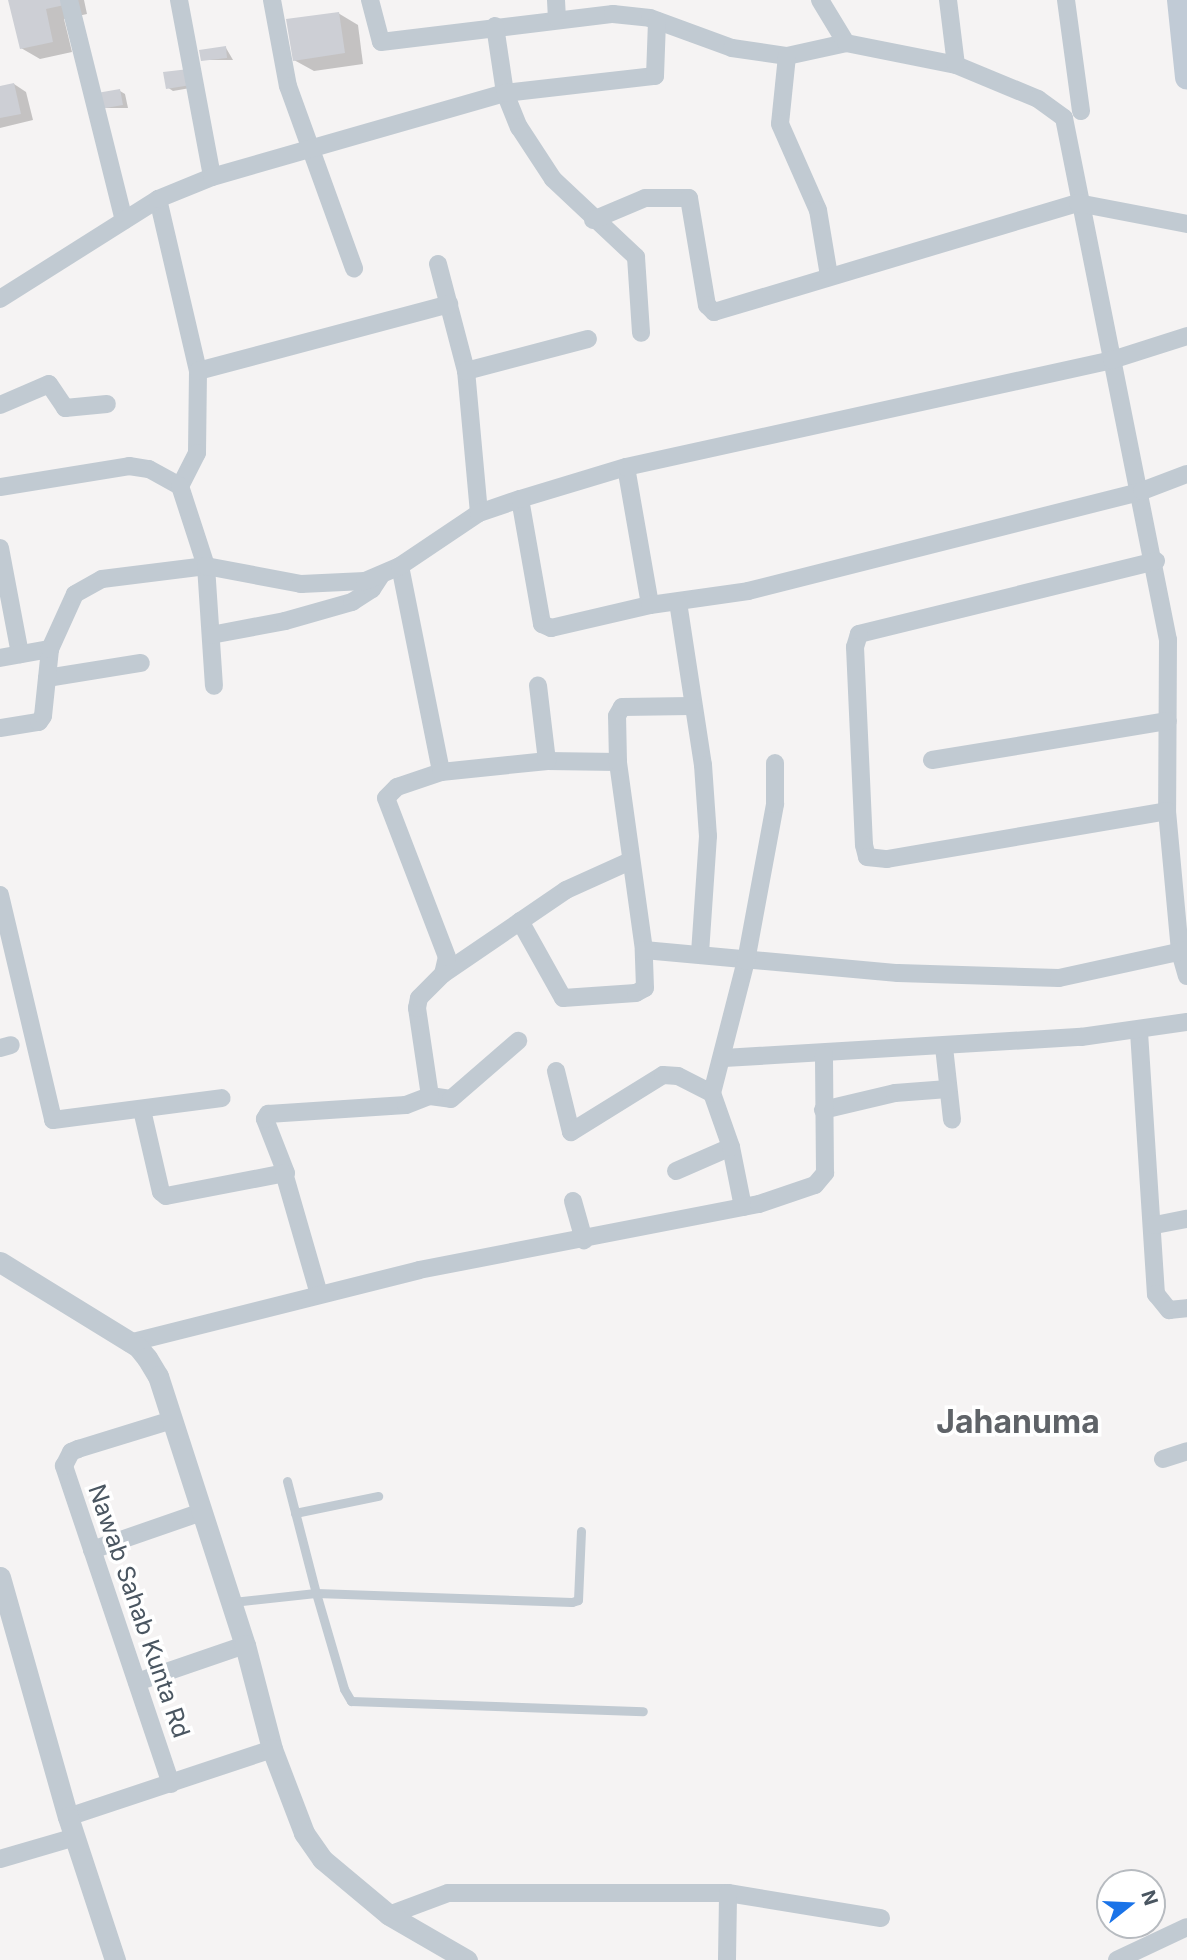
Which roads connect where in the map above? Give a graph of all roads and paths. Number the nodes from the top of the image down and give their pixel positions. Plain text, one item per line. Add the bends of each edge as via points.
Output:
1 (69, 0) edge
2 (179, 0) edge
3 (272, 0) edge
4 (370, 0) edge
5 (820, 0) edge
6 (948, 0) edge
7 (1066, 0) edge
8 (1179, 0) edge
9 (556, 9) edge
10 (657, 21) junction
11 (495, 26) junction
12 (846, 43) junction
13 (788, 56) junction
14 (956, 65) junction
15 (1187, 78) edge
16 (505, 93) junction
17 (1081, 111) dead end
18 (309, 147) junction
19 (212, 177) junction
20 (158, 199) junction
21 (1078, 203) junction
22 (124, 220) junction
23 (593, 220) junction
24 (1187, 224) edge
25 (438, 264) dead end
26 (354, 268) dead end
27 (829, 276) junction
28 (0, 277) edge
29 (4, 297) edge
30 (449, 304) junction
31 (641, 333) dead end
32 (1187, 336) edge
33 (588, 339) dead end
34 (1112, 360) junction
35 (198, 371) junction
36 (466, 371) junction
37 (107, 404) dead end
38 (0, 405) edge
39 (626, 467) junction
40 (1187, 474) edge
41 (180, 486) junction
42 (0, 488) edge
43 (1142, 491) junction
44 (520, 499) junction
45 (479, 513) junction
46 (0, 548) edge
47 (1156, 561) junction
48 (206, 566) junction
49 (400, 566) junction
50 (382, 573) junction
51 (678, 602) junction
52 (650, 605) junction
53 (211, 635) junction
54 (50, 649) junction
55 (20, 654) junction
56 (0, 658) edge
57 (141, 663) dead end
58 (47, 678) junction
59 (214, 686) dead end
60 (538, 686) dead end
61 (691, 706) junction
62 (1168, 721) junction
63 (0, 729) edge
64 (932, 760) dead end
65 (547, 761) junction
66 (618, 762) junction
67 (775, 763) dead end
68 (442, 772) junction
69 (1167, 811) junction
70 (628, 862) junction
71 (0, 895) edge
72 (520, 920) junction
73 (644, 950) junction
74 (1184, 951) edge
75 (700, 954) junction
76 (746, 961) junction
77 (443, 974) junction
78 (1187, 976) edge
79 (1187, 1022) edge
80 (1139, 1032) junction
81 (519, 1041) dead end
82 (944, 1046) junction
83 (824, 1055) junction
84 (724, 1058) junction
85 (556, 1071) dead end
86 (948, 1089) junction
87 (712, 1093) junction
88 (430, 1096) junction
89 (222, 1098) dead end
90 (142, 1110) junction
91 (823, 1110) junction
92 (952, 1120) dead end
93 (731, 1147) junction
94 (676, 1171) dead end
95 (284, 1173) junction
96 (573, 1201) dead end
97 (743, 1207) junction
98 (1187, 1219) edge
99 (1155, 1225) junction
100 (584, 1240) junction
101 (0, 1262) edge
102 (319, 1294) junction
103 (1187, 1308) edge
104 (129, 1343) junction
105 (172, 1420) junction
106 (1187, 1451) edge
107 (1163, 1458) dead end
108 (287, 1481) dead end
109 (378, 1496) dead end
110 (202, 1513) junction
111 (295, 1513) junction
112 (581, 1531) dead end
113 (92, 1550) junction
114 (0, 1577) edge
115 (316, 1593) junction
116 (231, 1602) junction
117 (245, 1645) junction
118 (137, 1682) junction
119 (643, 1711) dead end
120 (272, 1749) junction
121 (171, 1784) junction
122 (72, 1827) junction
123 (0, 1859) edge
124 (728, 1894) junction
125 (389, 1915) junction
126 (881, 1918) dead end
127 (1187, 1927) edge
128 (115, 1960) edge
129 (467, 1960) edge
130 (727, 1960) edge
131 (1117, 1960) edge

1 - 22 street
2 - 19 street
3 - 18 street via 288,86
4 - 11 street via 381,42
5 - 12 street
6 - 14 street
7 - 17 street
8 - 15 main road
9 - 10 street
9 - 11 street
10 - 13 street via 732,48
10 - 16 street via 655,76
11 - 16 street
12 - 13 street
12 - 14 street
13 - 27 street via 780,124 818,210
14 - 21 street via 1038,99 1064,118
16 - 18 street
16 - 23 street via 519,127 553,179
18 - 19 street
18 - 26 street
19 - 20 street
20 - 22 street
20 - 35 street
21 - 24 street
21 - 27 street
21 - 34 street
22 - 29 street
23 - 27 street via 645,198 688,198 709,311
23 - 31 street via 636,257
25 - 30 street
28 - 29 street
30 - 35 street
30 - 36 street
32 - 34 street
33 - 36 street
34 - 39 street
34 - 43 street
35 - 41 street via 197,453
36 - 45 street
37 - 38 street via 65,408 49,384
39 - 44 street
39 - 52 street
40 - 43 street
41 - 42 street via 149,468 129,466
41 - 48 street
43 - 47 street
43 - 51 street via 748,591
44 - 45 street
44 - 52 street via 545,628
45 - 49 street
46 - 55 street
47 - 62 street via 1168,640
47 - 69 street via 859,634 855,647 864,845 867,857 887,859
48 - 50 street via 302,583 365,581
48 - 53 street
48 - 54 street via 102,579 87,585 75,594
49 - 50 street
49 - 68 street
50 - 53 street via 372,589 352,602
51 - 52 street
51 - 61 street
53 - 59 street
54 - 55 street
54 - 58 street
55 - 56 street
57 - 58 street
58 - 63 street via 39,722
60 - 65 street
61 - 66 street via 618,710
61 - 75 street via 703,765 708,836
62 - 64 street
62 - 69 street
65 - 66 street
65 - 68 street
66 - 70 street
67 - 76 street via 775,804
68 - 77 street via 397,788 386,798 445,950
69 - 74 street
70 - 72 street via 600,871
70 - 73 street
71 - 90 street via 49,1114 61,1122
72 - 73 street via 563,998 641,993 645,988
72 - 77 street
73 - 75 street
74 - 76 street via 1059,978 898,973
74 - 78 street
75 - 76 street
76 - 84 street
77 - 88 street via 419,998 417,1008
79 - 80 street
80 - 82 street
80 - 99 street
81 - 88 street via 451,1099
82 - 83 street
82 - 86 street
83 - 84 street
83 - 91 street
84 - 87 street
85 - 87 street via 571,1132 663,1074 678,1076
86 - 91 street via 895,1093
86 - 92 street
87 - 93 street
88 - 95 street via 406,1105 268,1114 265,1119 285,1165
89 - 90 street
90 - 95 street via 163,1196
91 - 97 street via 825,1178 792,1194
93 - 94 street
93 - 97 street
95 - 102 street
96 - 100 street
97 - 100 street
98 - 99 street
99 - 103 street via 1156,1294 1169,1310
100 - 102 street
101 - 104 street
102 - 104 street
104 - 105 street via 148,1358
105 - 110 street
105 - 113 street, Nawab Sahab Kunta Rd via 78,1449 67,1458 64,1466
106 - 107 street
108 - 111 lane
109 - 111 lane
110 - 113 street
110 - 116 street
111 - 115 lane
112 - 115 lane via 578,1600 572,1602
113 - 118 street, Nawab Sahab Kunta Rd
114 - 122 street
115 - 116 lane
115 - 119 lane via 351,1701
116 - 117 street
117 - 118 street
117 - 120 street
118 - 121 street, Nawab Sahab Kunta Rd
120 - 121 street
120 - 125 street via 304,1833 322,1859
121 - 122 street
122 - 123 street
122 - 128 street
124 - 125 street via 448,1893
124 - 126 street
124 - 130 street
125 - 129 street
127 - 131 street

